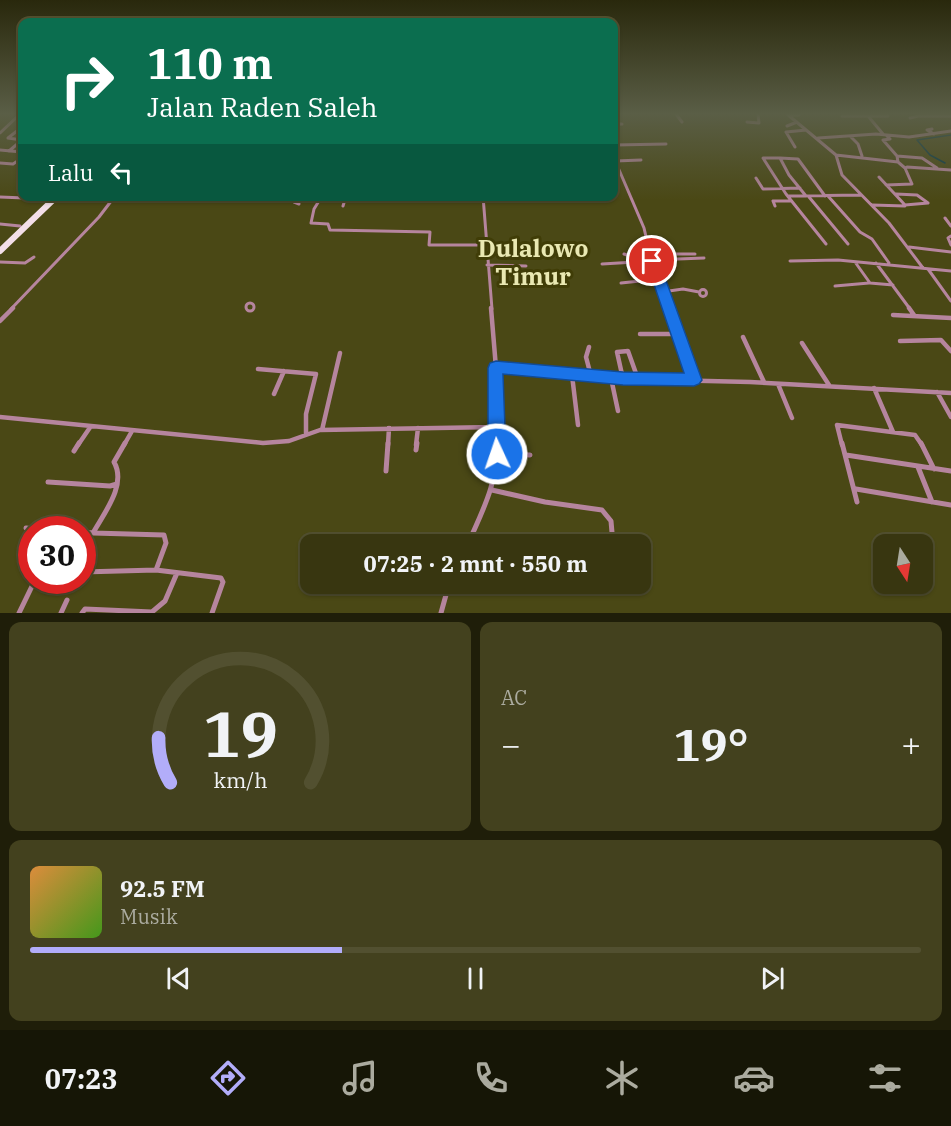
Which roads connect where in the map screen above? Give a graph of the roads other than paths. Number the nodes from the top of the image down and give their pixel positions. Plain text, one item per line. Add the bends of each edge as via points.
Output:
1 (18, 143) edge
2 (618, 143) edge
3 (792, 143) edge
4 (823, 143) edge
5 (856, 143) edge
6 (886, 143) edge
7 (666, 144) dead end
8 (795, 147) dead end
9 (0, 150) edge
10 (9, 151) junction
11 (18, 152) edge
12 (836, 155) junction
13 (897, 156) junction
14 (863, 157) junction
15 (780, 158) junction
16 (618, 159) edge
17 (18, 160) edge
18 (641, 160) dead end
19 (898, 162) junction
20 (0, 163) edge
21 (618, 168) edge
22 (905, 168) junction
23 (937, 169) junction
24 (951, 170) edge
25 (879, 177) dead end
26 (756, 178) dead end
27 (885, 184) junction
28 (782, 188) junction
29 (801, 188) junction
30 (895, 194) junction
31 (787, 195) junction
32 (862, 195) junction
33 (808, 196) junction
34 (826, 196) junction
35 (0, 197) edge
36 (18, 197) edge
37 (48, 201) edge
38 (52, 201) edge
39 (111, 201) edge
40 (294, 201) edge
41 (319, 201) edge
42 (344, 201) edge
43 (483, 201) edge
44 (791, 201) junction
45 (299, 204) dead end
46 (872, 205) junction
47 (905, 205) junction
48 (343, 206) dead end
49 (775, 206) dead end
50 (945, 218) dead end
51 (0, 224) edge
52 (20, 226) junction
53 (951, 226) edge
54 (951, 236) edge
55 (826, 244) dead end
56 (848, 244) dead end
57 (486, 245) junction
58 (951, 245) edge
59 (0, 246) edge
60 (909, 247) junction
61 (0, 251) edge
62 (951, 252) edge
63 (624, 254) dead end
64 (695, 254) dead end
65 (34, 257) dead end
66 (651, 258) junction
67 (704, 258) dead end
68 (790, 261) dead end
69 (855, 261) junction
70 (0, 262) edge
71 (875, 262) junction
72 (602, 264) dead end
73 (890, 264) junction
74 (487, 265) junction
75 (526, 266) dead end
76 (925, 268) junction
77 (951, 271) edge
78 (870, 283) junction
79 (621, 284) dead end
80 (893, 285) junction
81 (660, 286) junction
82 (835, 286) dead end
83 (662, 292) junction
84 (699, 292) dead end
85 (951, 301) edge
86 (893, 315) dead end
87 (914, 315) junction
88 (951, 318) edge
89 (0, 321) edge
90 (640, 334) dead end
91 (679, 334) junction
92 (743, 337) dead end
93 (900, 341) dead end
94 (802, 343) dead end
95 (590, 347) dead end
96 (951, 351) edge
97 (340, 353) dead end
98 (496, 368) junction
99 (258, 369) dead end
100 (284, 371) junction
101 (572, 375) junction
102 (591, 376) junction
103 (611, 378) junction
104 (623, 379) junction
105 (638, 379) junction
106 (694, 380) junction
107 (764, 382) junction
108 (778, 383) junction
109 (830, 386) junction
110 (874, 388) junction
111 (936, 391) junction
112 (951, 393) edge
113 (274, 394) dead end
114 (618, 411) dead end
115 (0, 417) edge
116 (951, 417) edge
117 (792, 418) dead end
118 (578, 425) dead end
119 (92, 426) junction
120 (495, 427) junction
121 (389, 428) junction
122 (418, 428) junction
123 (322, 430) junction
124 (132, 431) junction
125 (894, 432) junction
126 (306, 434) junction
127 (416, 450) dead end
128 (74, 451) dead end
129 (497, 454) junction
130 (530, 454) dead end
131 (846, 455) junction
132 (918, 466) junction
133 (934, 469) junction
134 (386, 471) dead end
135 (951, 471) edge
136 (48, 482) dead end
137 (117, 484) junction
138 (856, 489) junction
139 (492, 490) junction
140 (857, 502) dead end
141 (932, 502) junction
142 (951, 505) edge
143 (96, 528) edge
144 (96, 533) edge
145 (473, 534) edge
146 (613, 534) edge
147 (156, 570) junction
148 (96, 572) edge
149 (177, 573) junction
150 (28, 594) edge
151 (446, 594) edge
152 (67, 600) dead end
153 (19, 613) edge
154 (61, 613) edge
155 (82, 613) edge
156 (212, 613) edge
157 (441, 613) edge

1 - 10 street
2 - 7 street
3 - 8 street
4 - 12 street
5 - 14 street
6 - 13 street
9 - 10 street
10 - 11 street
12 - 14 street
12 - 32 street via 842,175
13 - 19 street
13 - 23 street via 922,158
14 - 19 street
15 - 28 street via 763,158
15 - 29 street
15 - 34 street via 798,159
16 - 18 street
17 - 20 street
19 - 22 street
21 - 66 street via 644,228
22 - 23 street
22 - 27 street via 912,184
23 - 24 street
25 - 27 street
26 - 28 street via 762,189
27 - 30 street
28 - 29 street
28 - 31 street
29 - 33 street
30 - 47 street
30 - 47 street via 917,195 929,204
31 - 33 street
31 - 44 street
32 - 34 street
32 - 46 street
33 - 34 street
33 - 56 street
34 - 73 street via 860,232 872,239
35 - 36 street
37 - 52 main road
38 - 61 main road
39 - 89 street
40 - 45 street
41 - 57 street via 311,223 328,224 330,230 430,232 429,245
42 - 48 street
43 - 57 street
44 - 49 street via 773,201
44 - 55 street
46 - 47 street
46 - 60 street
50 - 53 street
51 - 52 street
52 - 59 main road
54 - 58 street
57 - 74 street
60 - 62 street
60 - 76 street
63 - 66 street
64 - 66 street
65 - 70 street via 25,263
66 - 67 street
66 - 72 street
66 - 81 street
68 - 69 street
69 - 71 street
69 - 78 street
71 - 73 street
71 - 80 street
73 - 76 street
74 - 75 street
74 - 98 street
76 - 77 street
76 - 85 street
78 - 80 street
78 - 82 street
79 - 81 street via 640,281
80 - 87 street
81 - 83 street
83 - 84 street
83 - 91 street
86 - 87 street
87 - 88 street
90 - 91 street
91 - 106 street
92 - 107 street
93 - 96 street via 941,340
94 - 109 street
95 - 102 street via 586,357
97 - 123 street
98 - 101 street
98 - 120 street
99 - 100 street
100 - 113 street
100 - 126 street via 316,374 306,414
101 - 102 street
101 - 118 street
102 - 103 street
103 - 104 street
103 - 114 street
104 - 105 street
104 - 105 street via 618,351 630,352
105 - 106 street
106 - 107 street
107 - 108 street
108 - 109 street
108 - 117 street
109 - 110 street
110 - 111 street
110 - 125 street
111 - 112 street
111 - 116 street
115 - 119 street
119 - 124 street
119 - 128 street
120 - 122 street
120 - 129 street
121 - 122 street
121 - 123 street
121 - 134 street
122 - 127 street
123 - 126 street
124 - 126 street via 263,443 289,441
124 - 137 street via 114,462 119,468
125 - 131 street via 837,425
125 - 133 street via 919,438
129 - 130 street
129 - 139 street
131 - 132 street
131 - 138 street
132 - 133 street
132 - 141 street
133 - 135 street
136 - 137 street
137 - 143 street
138 - 140 street
138 - 141 street
139 - 145 street
139 - 146 street via 602,510 608,513
141 - 142 street
144 - 147 street via 164,536 166,543
147 - 148 street
147 - 149 street
149 - 155 street via 157,611 85,609
149 - 156 street via 223,579
150 - 153 street
151 - 157 street
152 - 154 street

